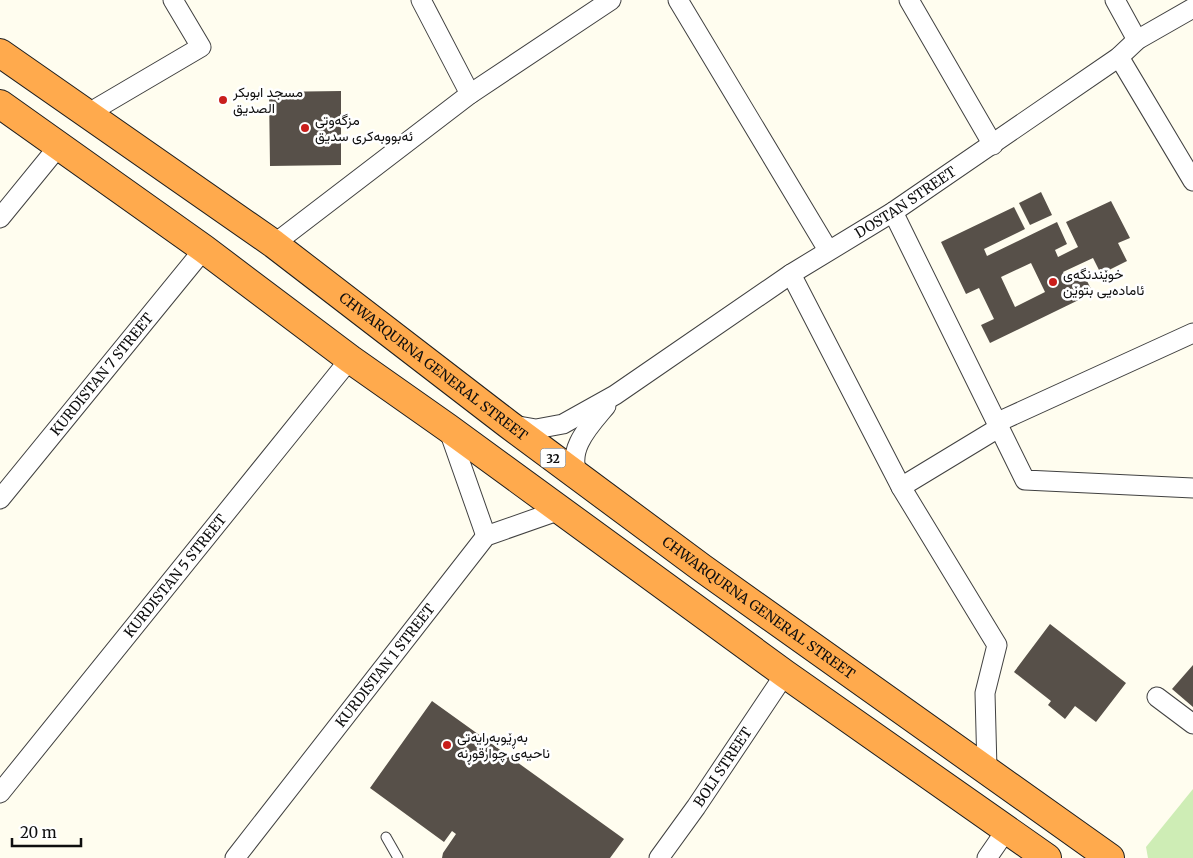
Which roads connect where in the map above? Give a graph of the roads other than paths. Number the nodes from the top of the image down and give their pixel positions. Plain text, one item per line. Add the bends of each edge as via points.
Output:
1 (173, 0) edge
2 (421, 0) edge
3 (611, 0) edge
4 (678, 0) edge
5 (909, 0) edge
6 (1115, 0) edge
7 (1193, 8) edge
8 (1137, 40) junction
9 (0, 52) edge
10 (1119, 57) junction
11 (470, 94) junction
12 (0, 104) edge
13 (88, 114) junction
14 (993, 145) junction
15 (58, 147) junction
16 (1193, 181) edge
17 (893, 212) junction
18 (0, 218) edge
19 (274, 244) junction
20 (204, 249) junction
21 (828, 250) junction
22 (791, 274) junction
23 (1193, 333) edge
24 (350, 359) junction
25 (615, 395) junction
26 (508, 424) junction
27 (999, 425) junction
28 (448, 428) junction
29 (580, 478) junction
30 (901, 487) junction
31 (1193, 488) edge
32 (0, 499) edge
33 (560, 510) junction
34 (486, 536) junction
35 (822, 653) junction
36 (792, 680) junction
37 (1156, 697) dead end
38 (1193, 724) edge
39 (986, 769) junction
40 (0, 793) edge
41 (1007, 829) junction
42 (386, 837) dead end
43 (235, 858) edge
44 (398, 858) edge
45 (659, 858) edge
46 (987, 858) edge
47 (1047, 858) edge
48 (1110, 858) edge

1 - 13 street via 201,47
2 - 11 street
3 - 11 street
4 - 21 street
5 - 14 street
6 - 8 street
7 - 8 street, DOSTAN STREET
8 - 10 street, DOSTAN STREET
9 - 13 highway, CHWARQURNA GENERAL STREET / 32
10 - 14 street, DOSTAN STREET
10 - 16 street
11 - 19 street
12 - 15 highway
13 - 19 highway, CHWARQURNA GENERAL STREET / 32
14 - 17 street, DOSTAN STREET
15 - 18 street
15 - 20 highway
17 - 21 street, DOSTAN STREET
17 - 27 street
19 - 26 highway, CHWARQURNA GENERAL STREET / 32
20 - 24 highway
20 - 32 street, KURDISTAN 7 STREET
21 - 22 street, DOSTAN STREET
22 - 25 street, DOSTAN STREET
22 - 30 street
23 - 27 street
24 - 28 highway
24 - 40 street, KURDISTAN 5 STREET
25 - 26 street, DOSTAN STREET via 576,418 550,428
25 - 29 street, DOSTAN STREET via 579,442 576,464
26 - 29 highway, CHWARQURNA GENERAL STREET / 32
27 - 30 street
27 - 31 street via 1025,480
28 - 33 highway
28 - 34 street
29 - 35 highway, CHWARQURNA GENERAL STREET / 32
30 - 39 street via 997,645 986,693
33 - 34 street
33 - 36 highway
34 - 43 street, KURDISTAN 1 STREET
35 - 36 highway
35 - 39 highway, CHWARQURNA GENERAL STREET / 32
36 - 41 highway
36 - 45 street, BOLI STREET
37 - 38 street
39 - 48 highway, CHWARQURNA GENERAL STREET / 32
41 - 46 street
41 - 47 highway
42 - 44 lane

